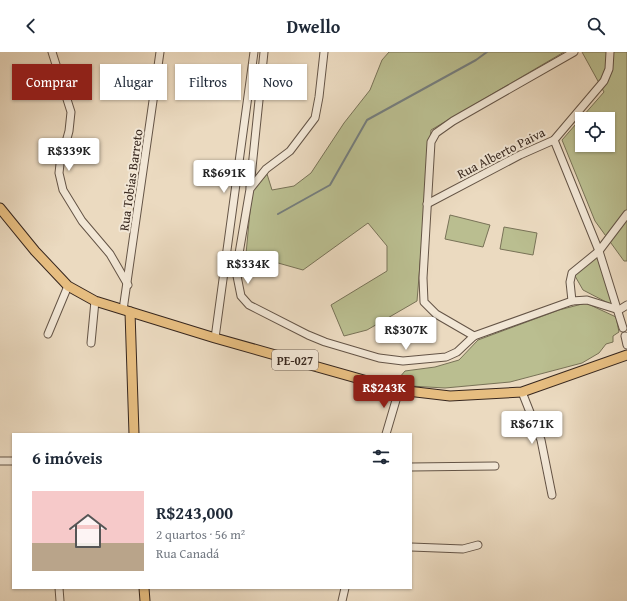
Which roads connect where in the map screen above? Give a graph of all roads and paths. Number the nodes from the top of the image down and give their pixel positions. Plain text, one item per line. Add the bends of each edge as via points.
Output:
1 (52, 52) edge
2 (160, 52) edge
3 (254, 52) edge
4 (264, 52) edge
5 (324, 52) edge
6 (574, 52) edge
7 (610, 52) edge
8 (554, 140) junction
9 (250, 189) junction
10 (427, 204) junction
11 (0, 208) edge
12 (627, 214) edge
13 (599, 251) junction
14 (128, 285) junction
15 (68, 286) junction
16 (95, 301) junction
17 (572, 301) junction
18 (627, 305) edge
19 (619, 310) junction
20 (127, 311) junction
21 (623, 328) dead end
22 (48, 334) dead end
23 (474, 336) junction
24 (625, 336) dead end
25 (215, 338) junction
26 (91, 343) dead end
27 (627, 345) edge
28 (627, 355) edge
29 (399, 390) junction
30 (522, 392) junction
31 (134, 433) edge
32 (386, 433) edge
33 (12, 460) edge
34 (0, 461) edge
35 (495, 466) dead end
36 (412, 467) edge
37 (552, 495) dead end
38 (478, 545) dead end
39 (412, 547) edge
40 (60, 589) edge
41 (144, 589) edge
42 (345, 589) edge
43 (60, 601) edge
44 (145, 601) edge
45 (342, 601) edge

1 - 14 street via 71,112 59,173 64,190 82,221 110,254
2 - 14 street, Rua Tobias Barreto
3 - 25 street
4 - 9 street
5 - 9 street via 314,118 290,151 259,176
6 - 10 street via 469,111 436,133 431,142
7 - 8 street, Rua Alberto Paiva via 609,68 604,81
8 - 10 street, Rua Alberto Paiva
8 - 13 street
9 - 23 street via 236,272 241,296 249,305 308,335 379,358 403,361 446,357 457,352
10 - 23 street via 424,302 436,314
11 - 15 main road, PE-027
12 - 13 street
13 - 17 street via 572,273
13 - 19 street
14 - 20 street, Rua Tobias Barreto
15 - 16 main road, PE-027
15 - 22 street
16 - 20 main road, PE-027
16 - 26 street
17 - 19 street via 587,300
17 - 23 street
18 - 19 street
19 - 21 street
20 - 25 main road, PE-027
20 - 31 main road
24 - 27 street
25 - 29 main road, PE-027
28 - 30 main road, PE-027
29 - 30 main road, PE-027 via 450,396
29 - 32 street
30 - 37 street via 540,440
33 - 34 street
35 - 36 street
38 - 39 street via 463,549
40 - 43 street
41 - 44 main road
42 - 45 street

